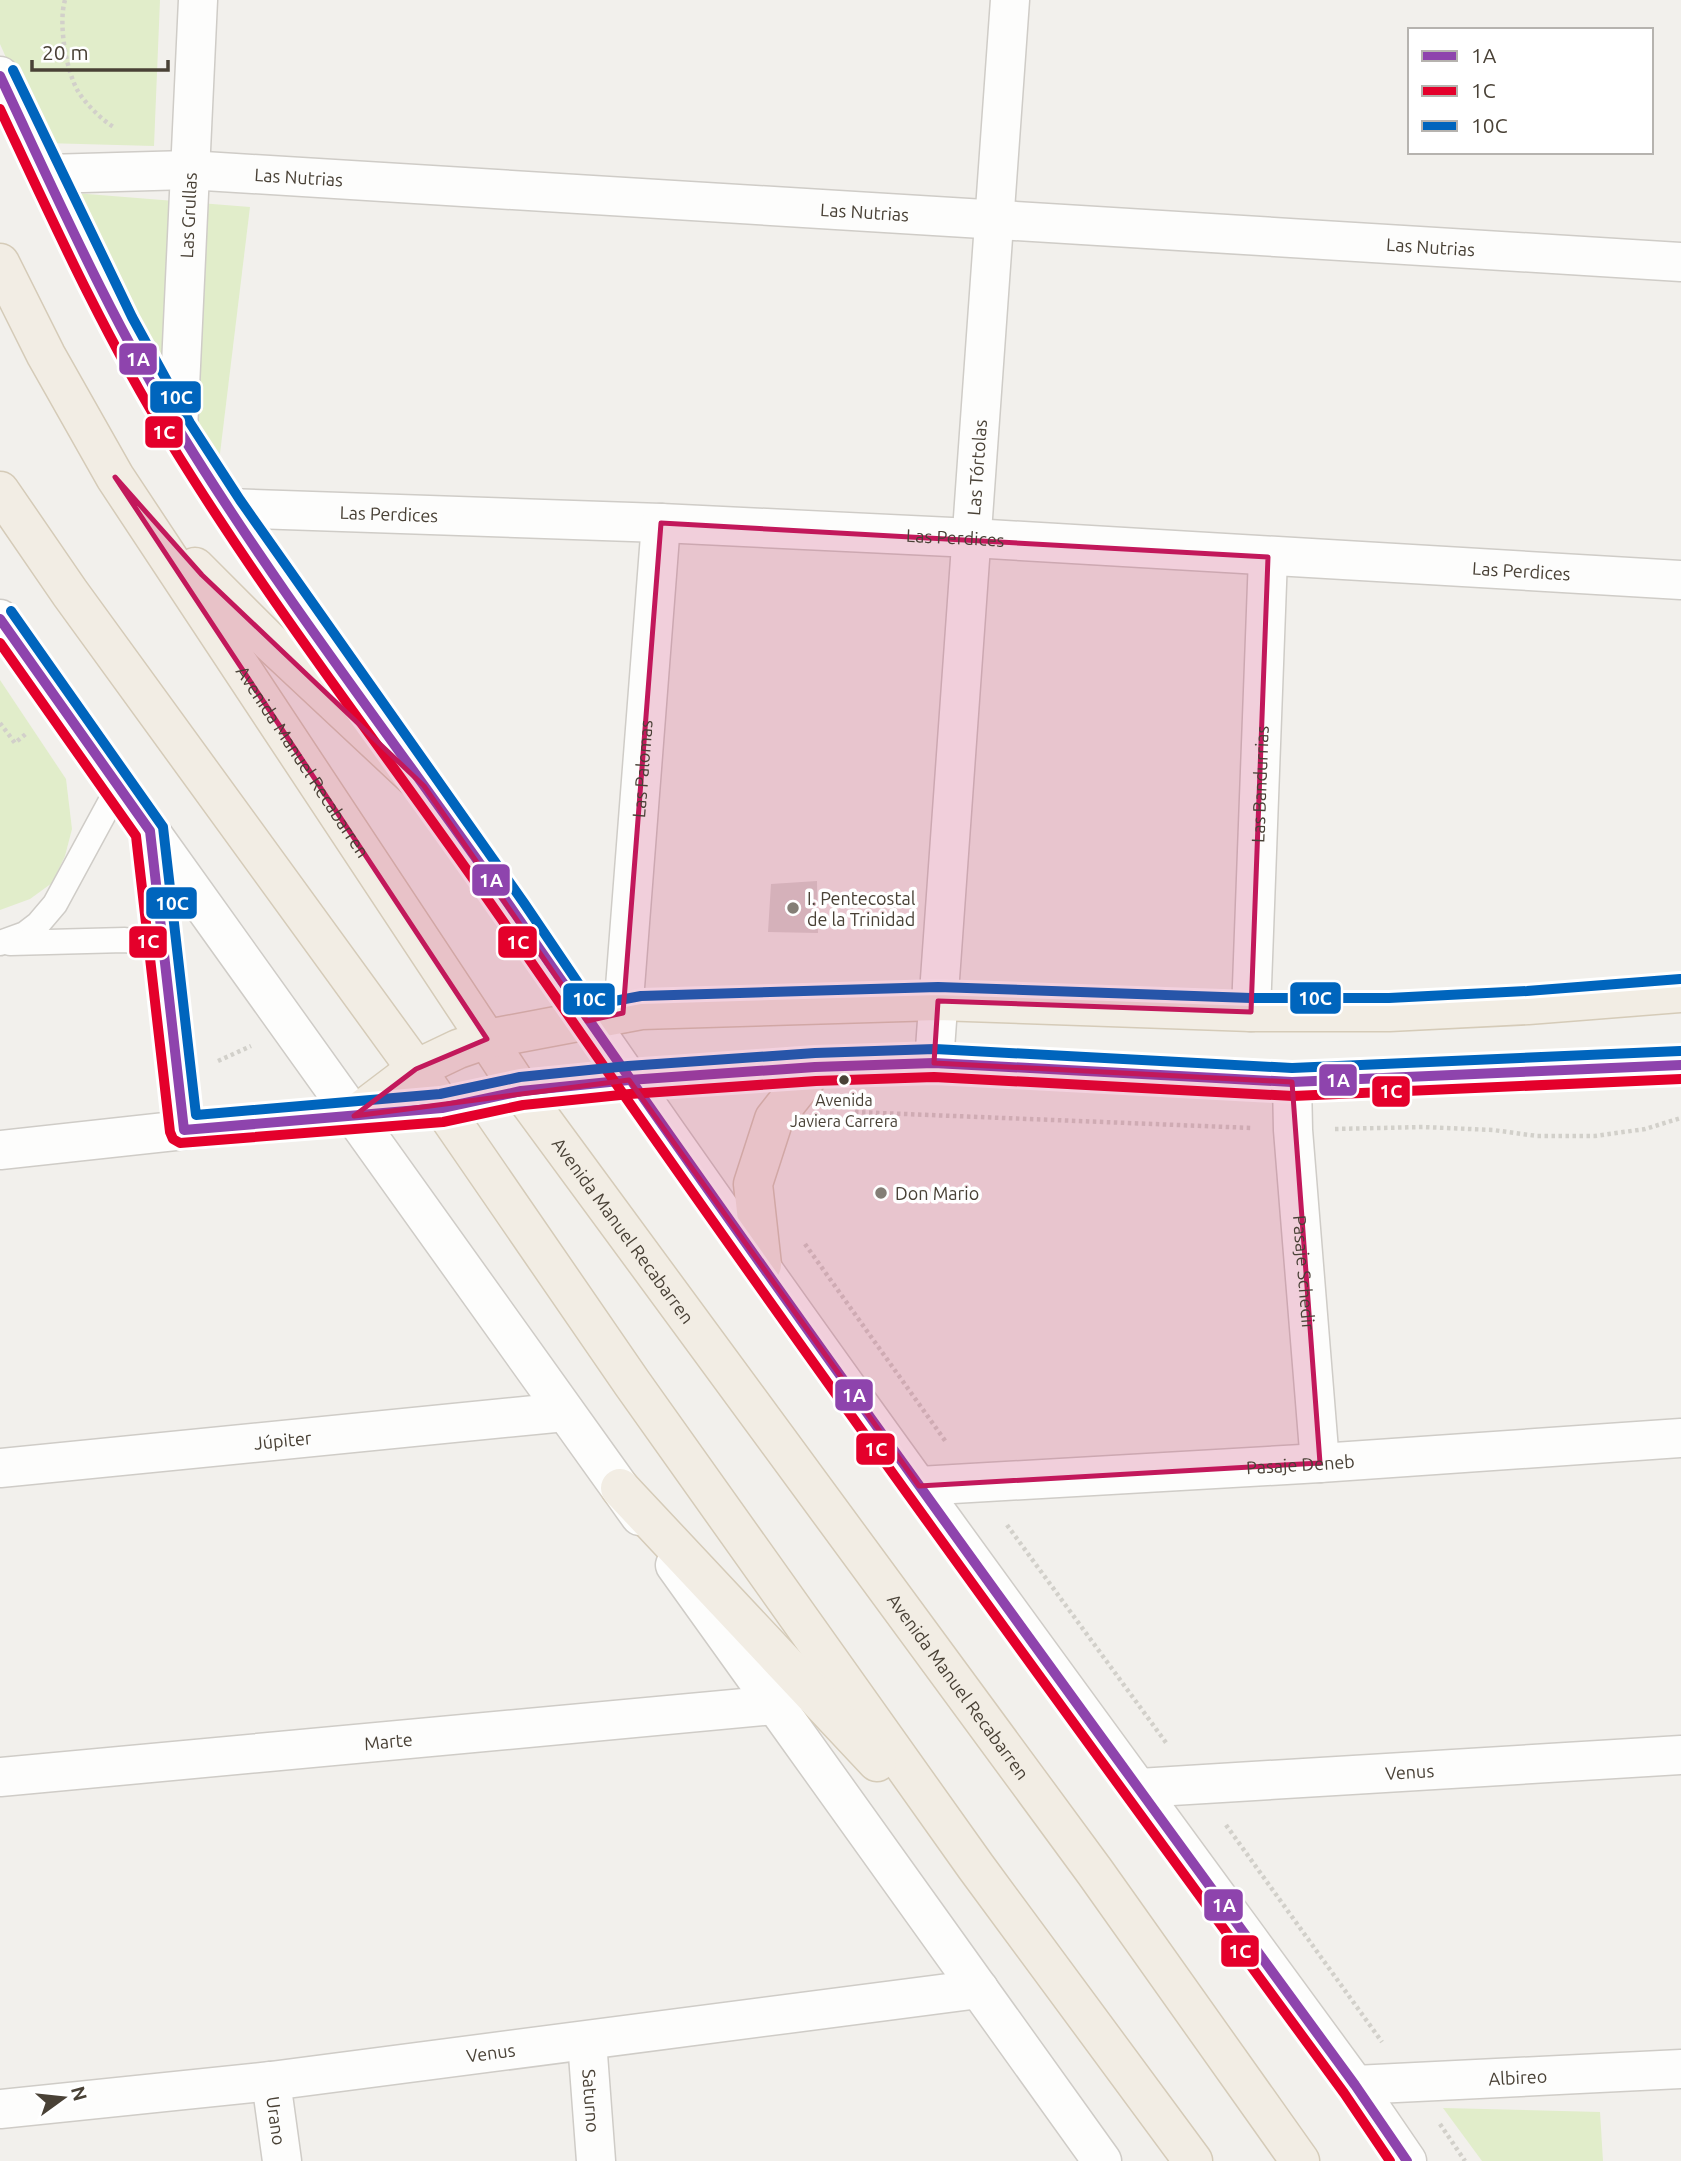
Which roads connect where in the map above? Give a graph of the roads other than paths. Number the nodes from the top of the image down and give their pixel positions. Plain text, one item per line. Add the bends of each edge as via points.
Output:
1 (198, 0) edge
2 (1010, 0) edge
3 (0, 76) edge
4 (177, 170) junction
5 (47, 174) junction
6 (994, 220) junction
7 (1681, 262) edge
8 (0, 263) edge
9 (178, 430) junction
10 (115, 477) junction
11 (0, 491) edge
12 (229, 508) junction
13 (661, 523) junction
14 (972, 538) junction
15 (1268, 557) junction
16 (1681, 580) edge
17 (0, 619) edge
18 (119, 786) junction
19 (424, 786) junction
20 (150, 831) junction
21 (3, 943) edge
22 (164, 952) junction
23 (1681, 993) edge
24 (938, 1001) junction
25 (1251, 1012) junction
26 (605, 1017) junction
27 (486, 1039) junction
28 (934, 1063) junction
29 (1681, 1065) edge
30 (815, 1067) junction
31 (416, 1069) junction
32 (629, 1080) junction
33 (1292, 1082) junction
34 (521, 1091) junction
35 (442, 1108) junction
36 (354, 1116) junction
37 (184, 1130) junction
38 (0, 1150) edge
39 (762, 1265) junction
40 (565, 1412) junction
41 (1681, 1438) edge
42 (1320, 1463) junction
43 (0, 1468) edge
44 (919, 1486) junction
45 (620, 1488) junction
46 (775, 1705) junction
47 (1681, 1755) edge
48 (0, 1777) edge
49 (1139, 1788) junction
50 (976, 1867) junction
51 (979, 1989) junction
52 (587, 2040) junction
53 (1681, 2069) edge
54 (271, 2081) junction
55 (1355, 2085) junction
56 (0, 2109) edge
57 (282, 2161) edge
58 (596, 2161) edge
59 (1102, 2161) edge
60 (1193, 2161) edge
61 (1300, 2161) edge
62 (1407, 2161) edge

1 - 4 street, Las Grullas
2 - 6 street, Las Tórtolas
3 - 5 street
4 - 5 street, Las Nutrias
4 - 6 street, Las Nutrias
4 - 9 street, Las Grullas
5 - 9 street
6 - 7 street, Las Nutrias
6 - 14 street, Las Tórtolas
8 - 10 main road, Avenida Manuel Recabarren
9 - 12 street
10 - 19 main road via 202,575
10 - 27 main road, Avenida Manuel Recabarren
11 - 31 main road
12 - 13 street, Las Perdices
12 - 19 street
13 - 14 street, Las Perdices
13 - 26 street, Las Palomas
14 - 15 street, Las Perdices
14 - 24 street, Las Tórtolas
15 - 16 street, Las Perdices
15 - 25 street, Las Bandurrias
17 - 18 street
18 - 20 street
18 - 21 lane via 54,904 26,934
19 - 26 street via 513,911
20 - 22 street
20 - 36 street
21 - 22 lane via 125,940
22 - 37 street
23 - 25 main road via 1389,1012
24 - 25 main road
24 - 26 main road via 718,1007
24 - 28 street, Las Tórtolas
26 - 27 main road
26 - 32 street
27 - 31 main road
27 - 34 main road, Avenida Manuel Recabarren
28 - 30 main road
28 - 33 main road
29 - 33 main road
30 - 32 main road
30 - 39 main road via 774,1119 753,1184
31 - 35 main road
31 - 36 main road
32 - 34 main road
32 - 39 street
33 - 42 street, Pasaje Schedir
34 - 35 main road
34 - 61 main road, Avenida Manuel Recabarren via 1095,1872
35 - 36 street
35 - 50 main road
36 - 37 street
36 - 40 street
37 - 38 street
39 - 44 street
40 - 43 street, Júpiter
40 - 45 street
41 - 42 street, Pasaje Deneb
42 - 44 street, Pasaje Deneb
44 - 49 street
45 - 46 street
45 - 50 main road
46 - 48 street, Marte
46 - 51 street
47 - 49 street, Venus
49 - 55 street
50 - 60 main road
51 - 52 street, Venus
51 - 59 street
52 - 54 street, Venus
52 - 58 street, Saturno
53 - 55 street, Albireo
54 - 56 street, Venus
54 - 57 street, Urano
55 - 62 street

